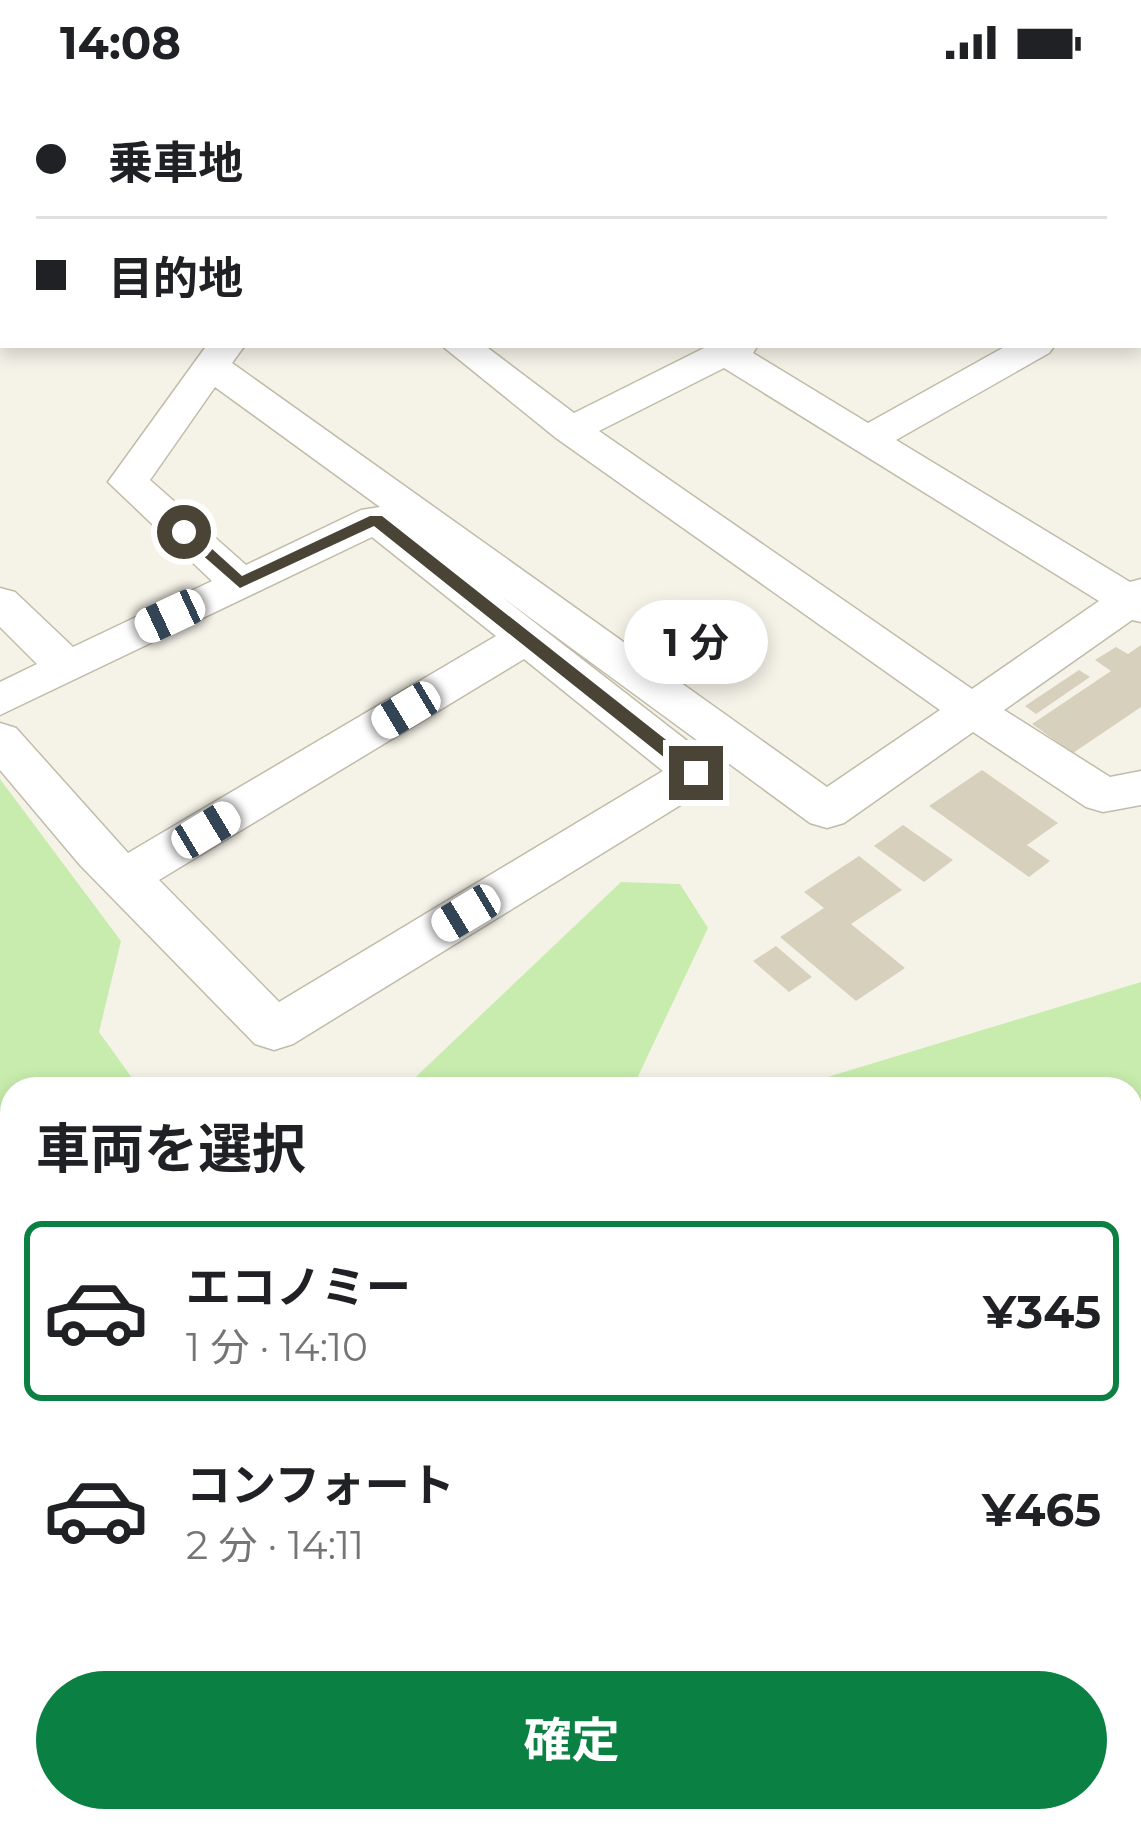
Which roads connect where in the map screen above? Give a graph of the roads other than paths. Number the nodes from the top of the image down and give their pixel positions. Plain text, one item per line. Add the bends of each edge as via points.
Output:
1 (464, 348) edge
2 (1031, 348) edge
3 (732, 349) edge
4 (220, 356) edge
5 (569, 430) junction
6 (865, 441) junction
7 (240, 583) junction
8 (1137, 601) edge
9 (0, 602) edge
10 (526, 638) junction
11 (65, 665) junction
12 (0, 700) edge
13 (969, 710) junction
14 (0, 739) edge
15 (1141, 788) edge
16 (125, 878) junction

1 - 5 street
2 - 6 street
3 - 5 street
3 - 6 street
4 - 7 street via 128,482
4 - 13 street via 826,811
5 - 13 street
6 - 8 street
7 - 10 street via 376,519
7 - 11 street
8 - 13 street
9 - 11 street
10 - 16 street
10 - 16 street via 696,773 274,1030
11 - 12 street
13 - 15 street via 1103,795
14 - 16 street

